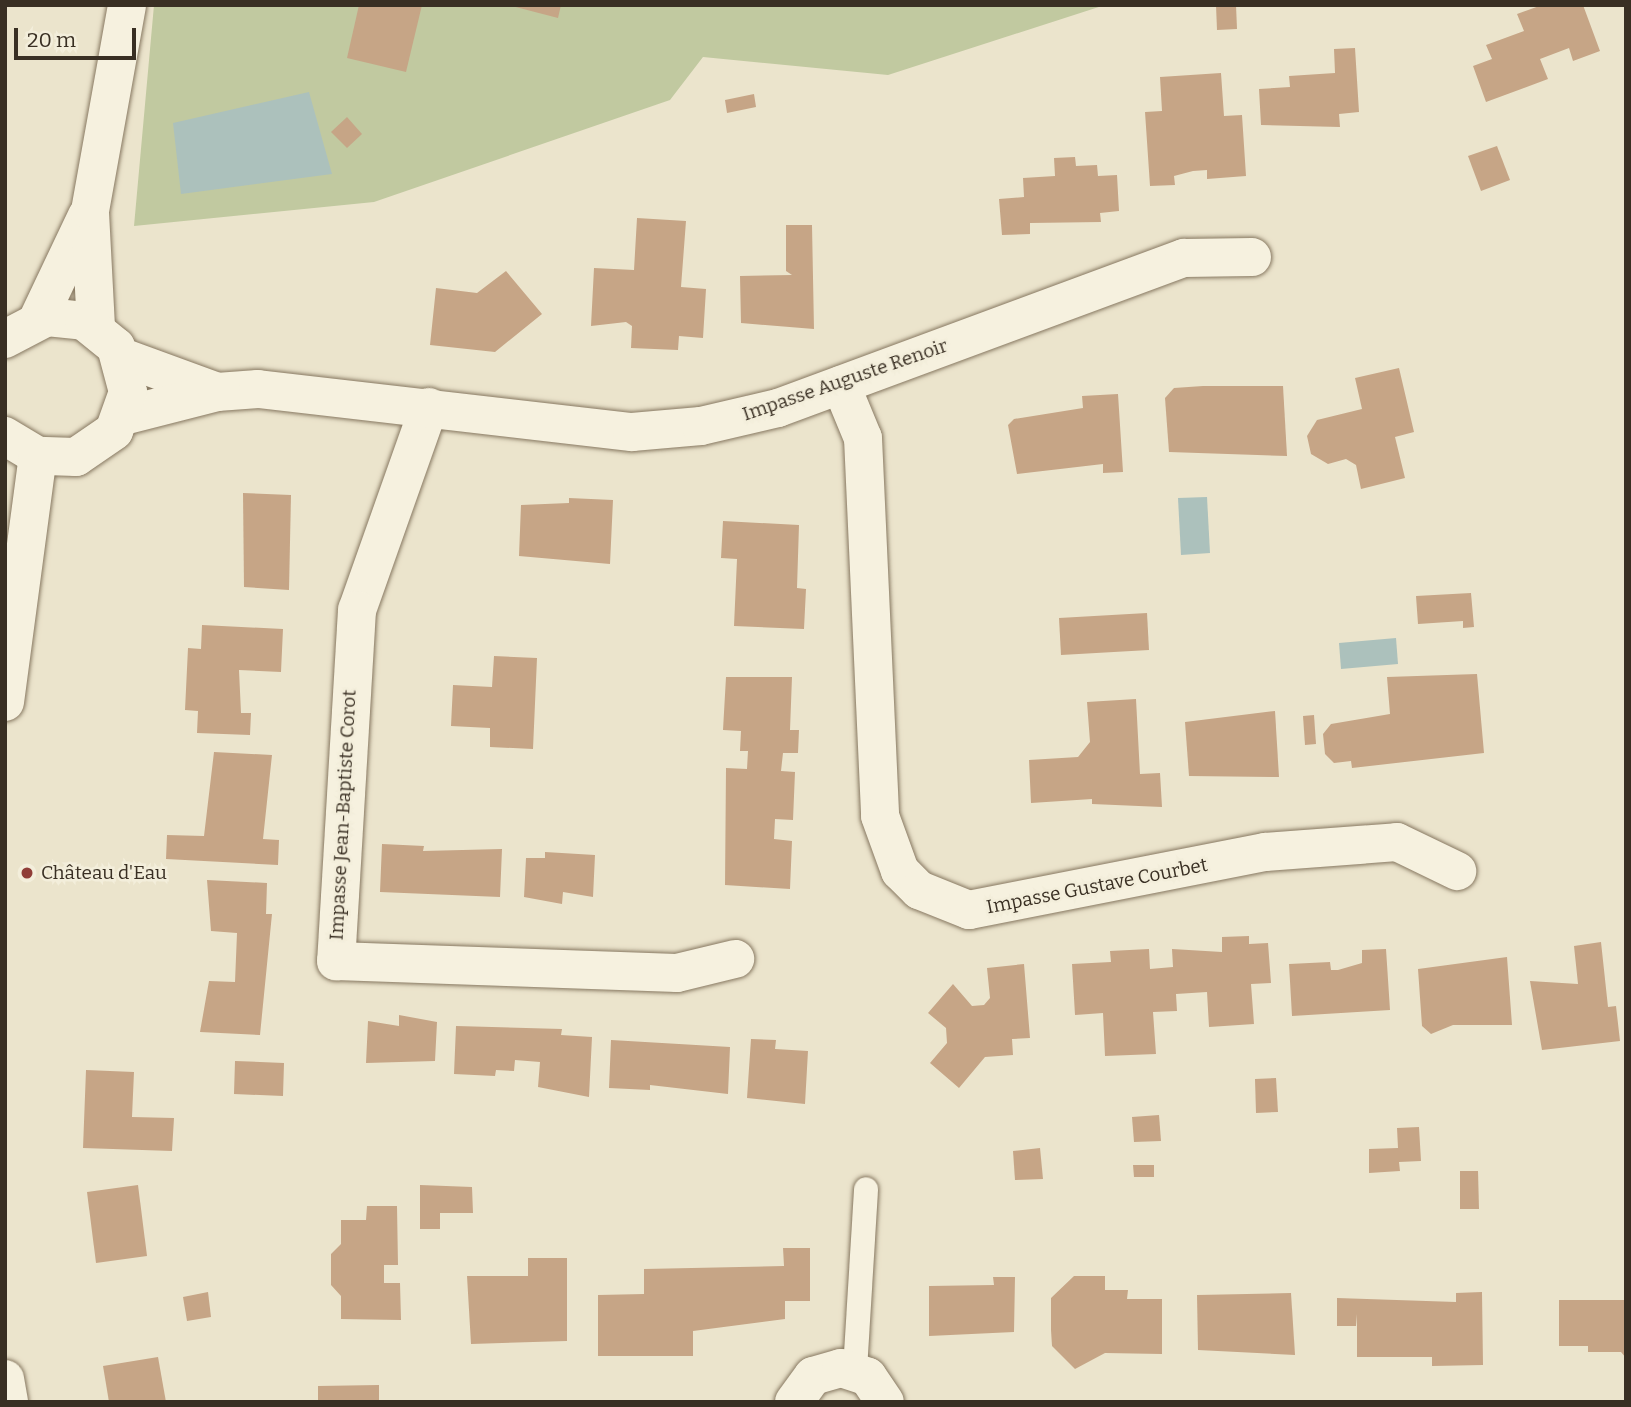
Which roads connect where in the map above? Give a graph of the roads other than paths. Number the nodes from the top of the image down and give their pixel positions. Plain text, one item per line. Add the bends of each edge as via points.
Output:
1 (127, 5) edge
2 (90, 211) junction
3 (1252, 257) dead end
4 (38, 318) junction
5 (96, 327) junction
6 (5, 339) edge
7 (122, 358) junction
8 (841, 385) junction
9 (217, 392) junction
10 (429, 407) junction
11 (123, 416) junction
12 (5, 436) edge
13 (38, 456) junction
14 (5, 702) edge
15 (1458, 871) dead end
16 (735, 959) dead end
17 (866, 1189) dead end
18 (855, 1370) junction
19 (5, 1380) edge
20 (9, 1402) edge
21 (794, 1402) edge
22 (885, 1402) edge

1 - 2 street
2 - 4 street
2 - 5 street
3 - 8 street, Impasse Auguste Renoir via 1185,258
4 - 5 street via 71,318
4 - 6 street
5 - 7 street
7 - 9 street, Impasse Auguste Renoir
7 - 11 street via 128,392
8 - 10 street, Impasse Auguste Renoir via 701,426 632,432
8 - 15 street, Impasse Gustave Courbet via 863,438 880,816 900,871 919,890 969,910 1265,852 1397,842
9 - 10 street, Impasse Auguste Renoir via 258,389
9 - 11 street, Impasse Auguste Renoir
10 - 16 street, Impasse Jean-Baptiste Corot via 357,610 336,961 677,973
11 - 13 street via 88,452
12 - 13 street
13 - 14 street
17 - 18 lane
18 - 21 street via 813,1376
18 - 22 street via 878,1387
19 - 20 street

